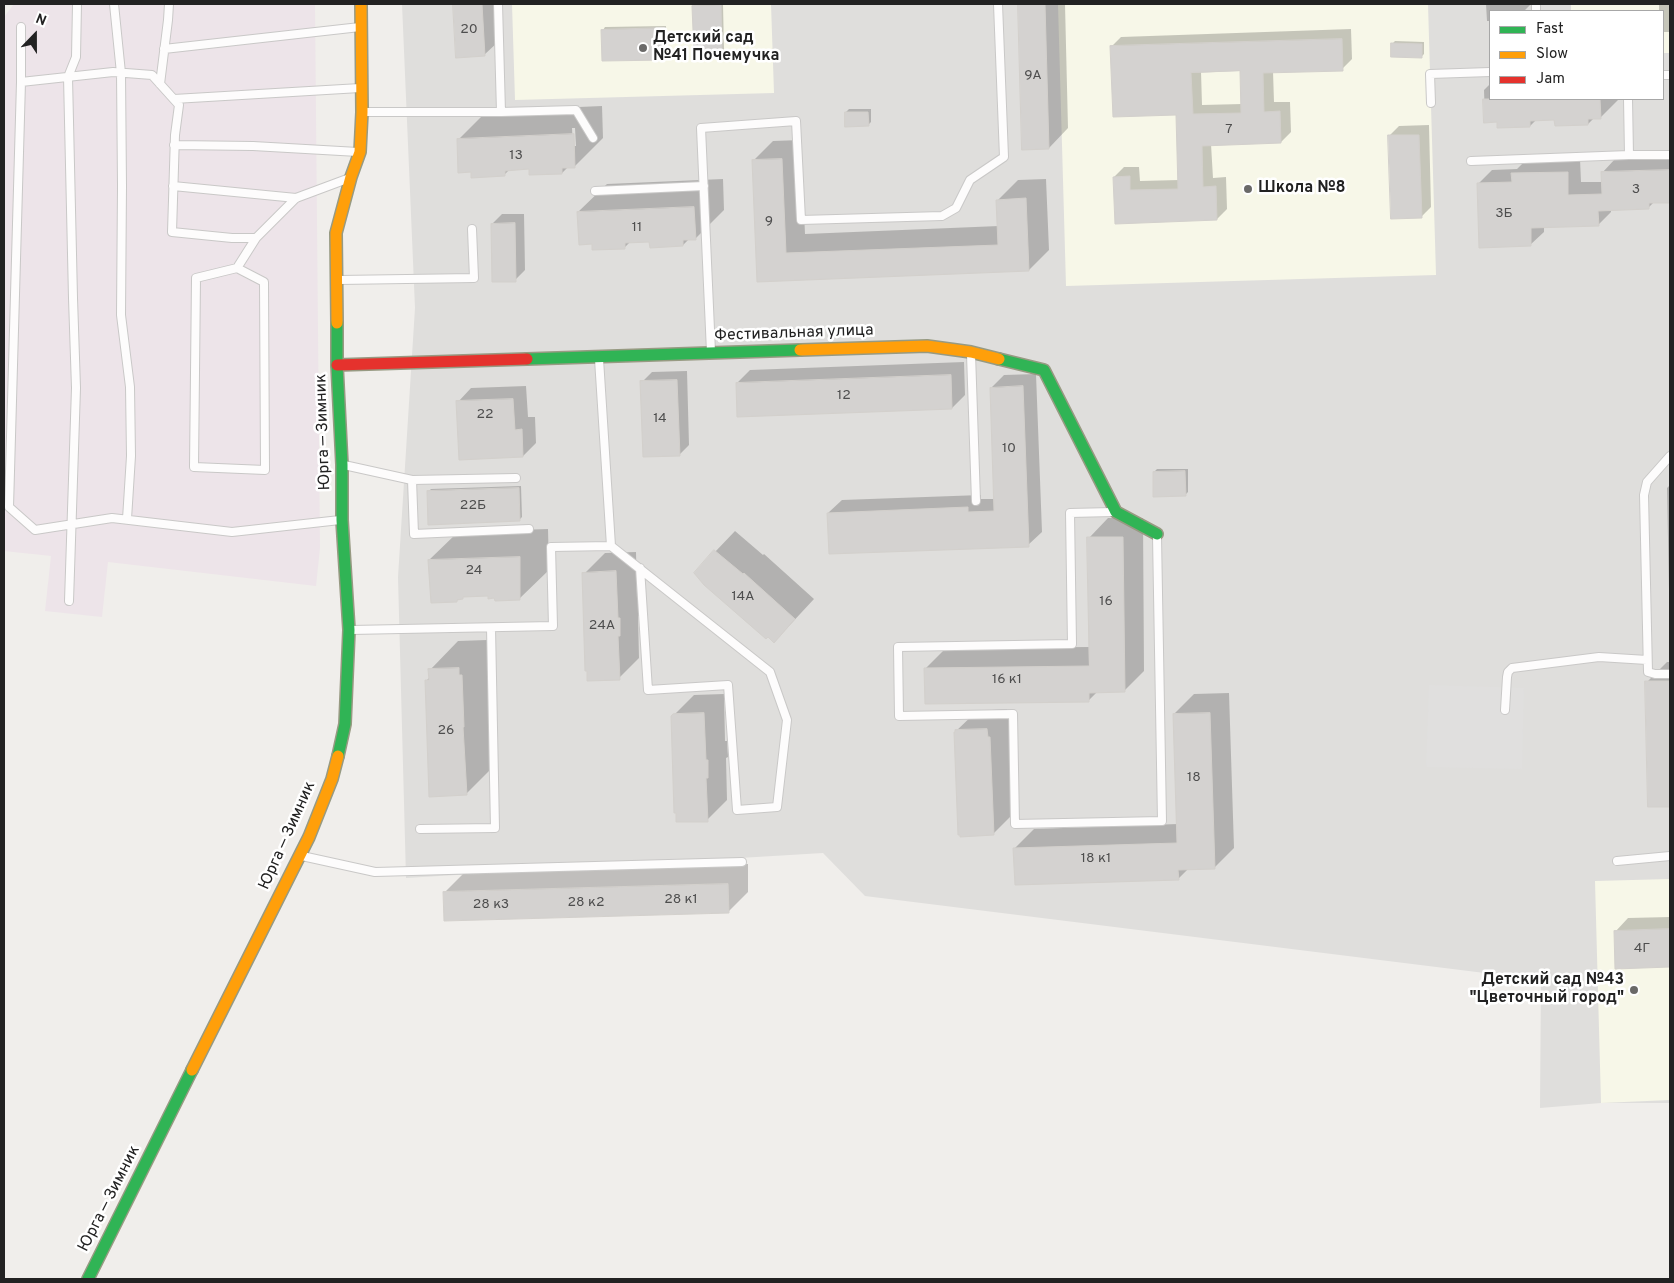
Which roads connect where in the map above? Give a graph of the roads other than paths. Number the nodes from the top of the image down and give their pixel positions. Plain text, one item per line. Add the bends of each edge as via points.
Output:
1 (77, 4) edge
2 (114, 4) edge
3 (169, 4) edge
4 (361, 4) edge
5 (498, 4) edge
6 (998, 4) edge
7 (21, 27) dead end
8 (362, 27) junction
9 (164, 49) junction
10 (1489, 72) edge
11 (121, 73) junction
12 (68, 77) junction
13 (21, 82) junction
14 (160, 84) junction
15 (362, 88) junction
16 (174, 99) junction
17 (1628, 100) edge
18 (1431, 103) dead end
19 (362, 112) junction
20 (501, 112) junction
21 (593, 138) dead end
22 (174, 145) junction
23 (360, 152) junction
24 (1629, 155) junction
25 (1670, 155) edge
26 (1471, 160) dead end
27 (351, 177) junction
28 (174, 186) junction
29 (704, 186) junction
30 (595, 190) dead end
31 (296, 198) junction
32 (472, 229) dead end
33 (256, 238) junction
34 (237, 268) junction
35 (337, 280) junction
36 (971, 352) junction
37 (711, 353) junction
38 (599, 356) junction
39 (338, 364) junction
40 (1670, 456) edge
41 (342, 465) junction
42 (516, 478) dead end
43 (412, 480) junction
44 (976, 500) dead end
45 (1116, 512) junction
46 (127, 519) junction
47 (342, 520) junction
48 (73, 524) junction
49 (528, 529) dead end
50 (1157, 534) joint
51 (611, 546) junction
52 (640, 568) junction
53 (69, 601) dead end
54 (491, 628) junction
55 (349, 630) junction
56 (1648, 660) junction
57 (1670, 674) edge
58 (1506, 710) dead end
59 (420, 829) dead end
60 (300, 855) junction
61 (1670, 856) edge
62 (1617, 861) dead end
63 (742, 862) dead end
64 (88, 1279) edge

1 - 12 lane via 76,57
2 - 11 lane
3 - 9 lane
4 - 8 street, Юрга — Зимник
5 - 20 lane
6 - 29 lane via 1004,157 970,180 956,208 942,216 801,220 796,121 701,128
7 - 13 lane
8 - 9 lane
8 - 15 street, Юрга — Зимник
9 - 14 lane
10 - 18 lane via 1430,74
11 - 12 lane
11 - 14 lane via 152,75
11 - 46 lane via 122,315 130,388 131,456
12 - 13 lane
12 - 48 lane via 76,388
13 - 48 lane via 9,507 35,530
14 - 16 lane
15 - 16 lane
15 - 19 street, Юрга — Зимник
16 - 22 lane via 179,105
17 - 24 lane
19 - 20 lane
19 - 23 street, Юрга — Зимник
20 - 21 lane via 576,110
22 - 23 lane
22 - 28 lane
23 - 27 street, Юрга — Зимник
24 - 25 lane
24 - 26 lane
27 - 31 lane
27 - 35 street, Юрга — Зимник via 336,233
28 - 31 lane
28 - 33 lane via 172,232
29 - 30 lane
29 - 37 lane
31 - 33 lane
32 - 35 lane via 474,278
33 - 34 lane
34 - 34 lane via 196,278 194,467 265,470 264,282
35 - 39 street, Юрга — Зимник
36 - 37 street, Фестивальная улица via 927,346
36 - 44 lane
36 - 45 street, Фестивальная улица via 1044,370
37 - 38 street, Фестивальная улица
38 - 39 street, Фестивальная улица
38 - 51 lane
39 - 41 street, Юрга — Зимник
40 - 56 lane via 1644,488
41 - 43 lane
41 - 47 street, Юрга — Зимник
42 - 43 lane
43 - 49 lane via 414,534
45 - 50 street
45 - 50 lane via 1070,513 1072,644 898,647 899,716 1013,714 1015,824 1162,821
46 - 47 lane via 232,532
46 - 48 lane
47 - 55 street, Юрга — Зимник
48 - 53 lane
51 - 52 lane
51 - 54 lane via 551,547 552,626
52 - 52 lane via 770,672 787,720 777,807 737,810 728,685 648,690
54 - 55 lane
54 - 59 lane via 495,828
55 - 60 street, Юрга — Зимник via 345,724 332,779
56 - 57 lane via 1648,672 1651,674
56 - 58 lane via 1599,657 1512,668 1507,677
60 - 63 lane via 374,872
60 - 64 street, Юрга — Зимник
61 - 62 lane

